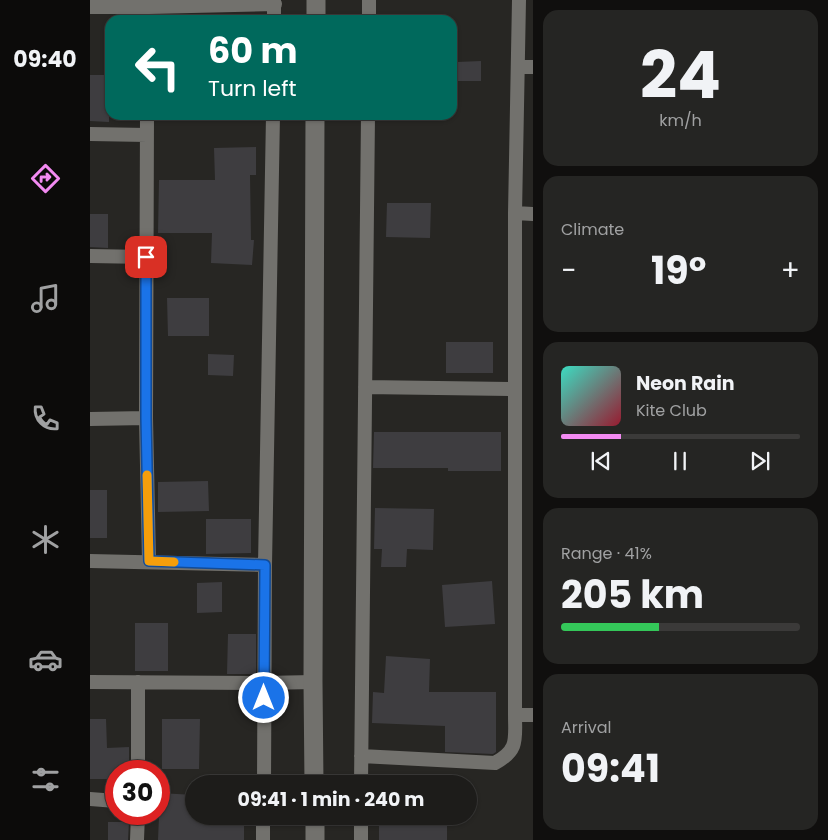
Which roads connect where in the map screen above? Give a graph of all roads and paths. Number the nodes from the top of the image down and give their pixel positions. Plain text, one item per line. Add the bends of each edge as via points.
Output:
1 (316, 0) edge
2 (369, 0) edge
3 (519, 0) edge
4 (274, 2) edge
5 (90, 7) edge
6 (149, 14) edge
7 (274, 15) edge
8 (316, 15) edge
9 (369, 15) edge
10 (518, 67) junction
11 (533, 67) edge
12 (147, 120) edge
13 (273, 120) edge
14 (315, 120) edge
15 (368, 120) edge
16 (90, 134) edge
17 (147, 135) junction
18 (515, 213) junction
19 (533, 214) edge
20 (90, 256) edge
21 (146, 257) junction
22 (365, 388) junction
23 (515, 389) junction
24 (146, 418) junction
25 (90, 419) edge
26 (90, 561) edge
27 (149, 561) junction
28 (265, 565) junction
29 (90, 682) edge
30 (138, 682) junction
31 (313, 682) junction
32 (264, 683) junction
33 (515, 714) junction
34 (533, 715) edge
35 (361, 756) junction
36 (138, 760) edge
37 (264, 775) edge
38 (314, 775) edge
39 (361, 775) edge
40 (90, 799) edge
41 (105, 800) edge
42 (138, 825) edge
43 (263, 825) edge
44 (315, 825) edge
45 (361, 825) edge
46 (137, 840) edge
47 (263, 840) edge
48 (315, 840) edge
49 (361, 840) edge

1 - 8 street
2 - 9 street
3 - 10 street
4 - 6 street
4 - 7 street
5 - 6 street
10 - 11 street
10 - 18 street
12 - 17 street
13 - 28 street
14 - 31 street
15 - 22 street
16 - 17 street
17 - 21 street
18 - 19 street
18 - 23 street
20 - 21 street
21 - 24 street
22 - 23 street
22 - 35 street
23 - 33 street
24 - 25 street
24 - 27 street
26 - 27 street
27 - 28 street
28 - 32 street
29 - 30 street
30 - 32 street
30 - 36 street
31 - 32 street
31 - 38 street
32 - 37 street
33 - 34 street
33 - 35 street via 512,749 506,758 496,763
35 - 39 street
40 - 41 street
42 - 46 street
43 - 47 street
44 - 48 street
45 - 49 street

